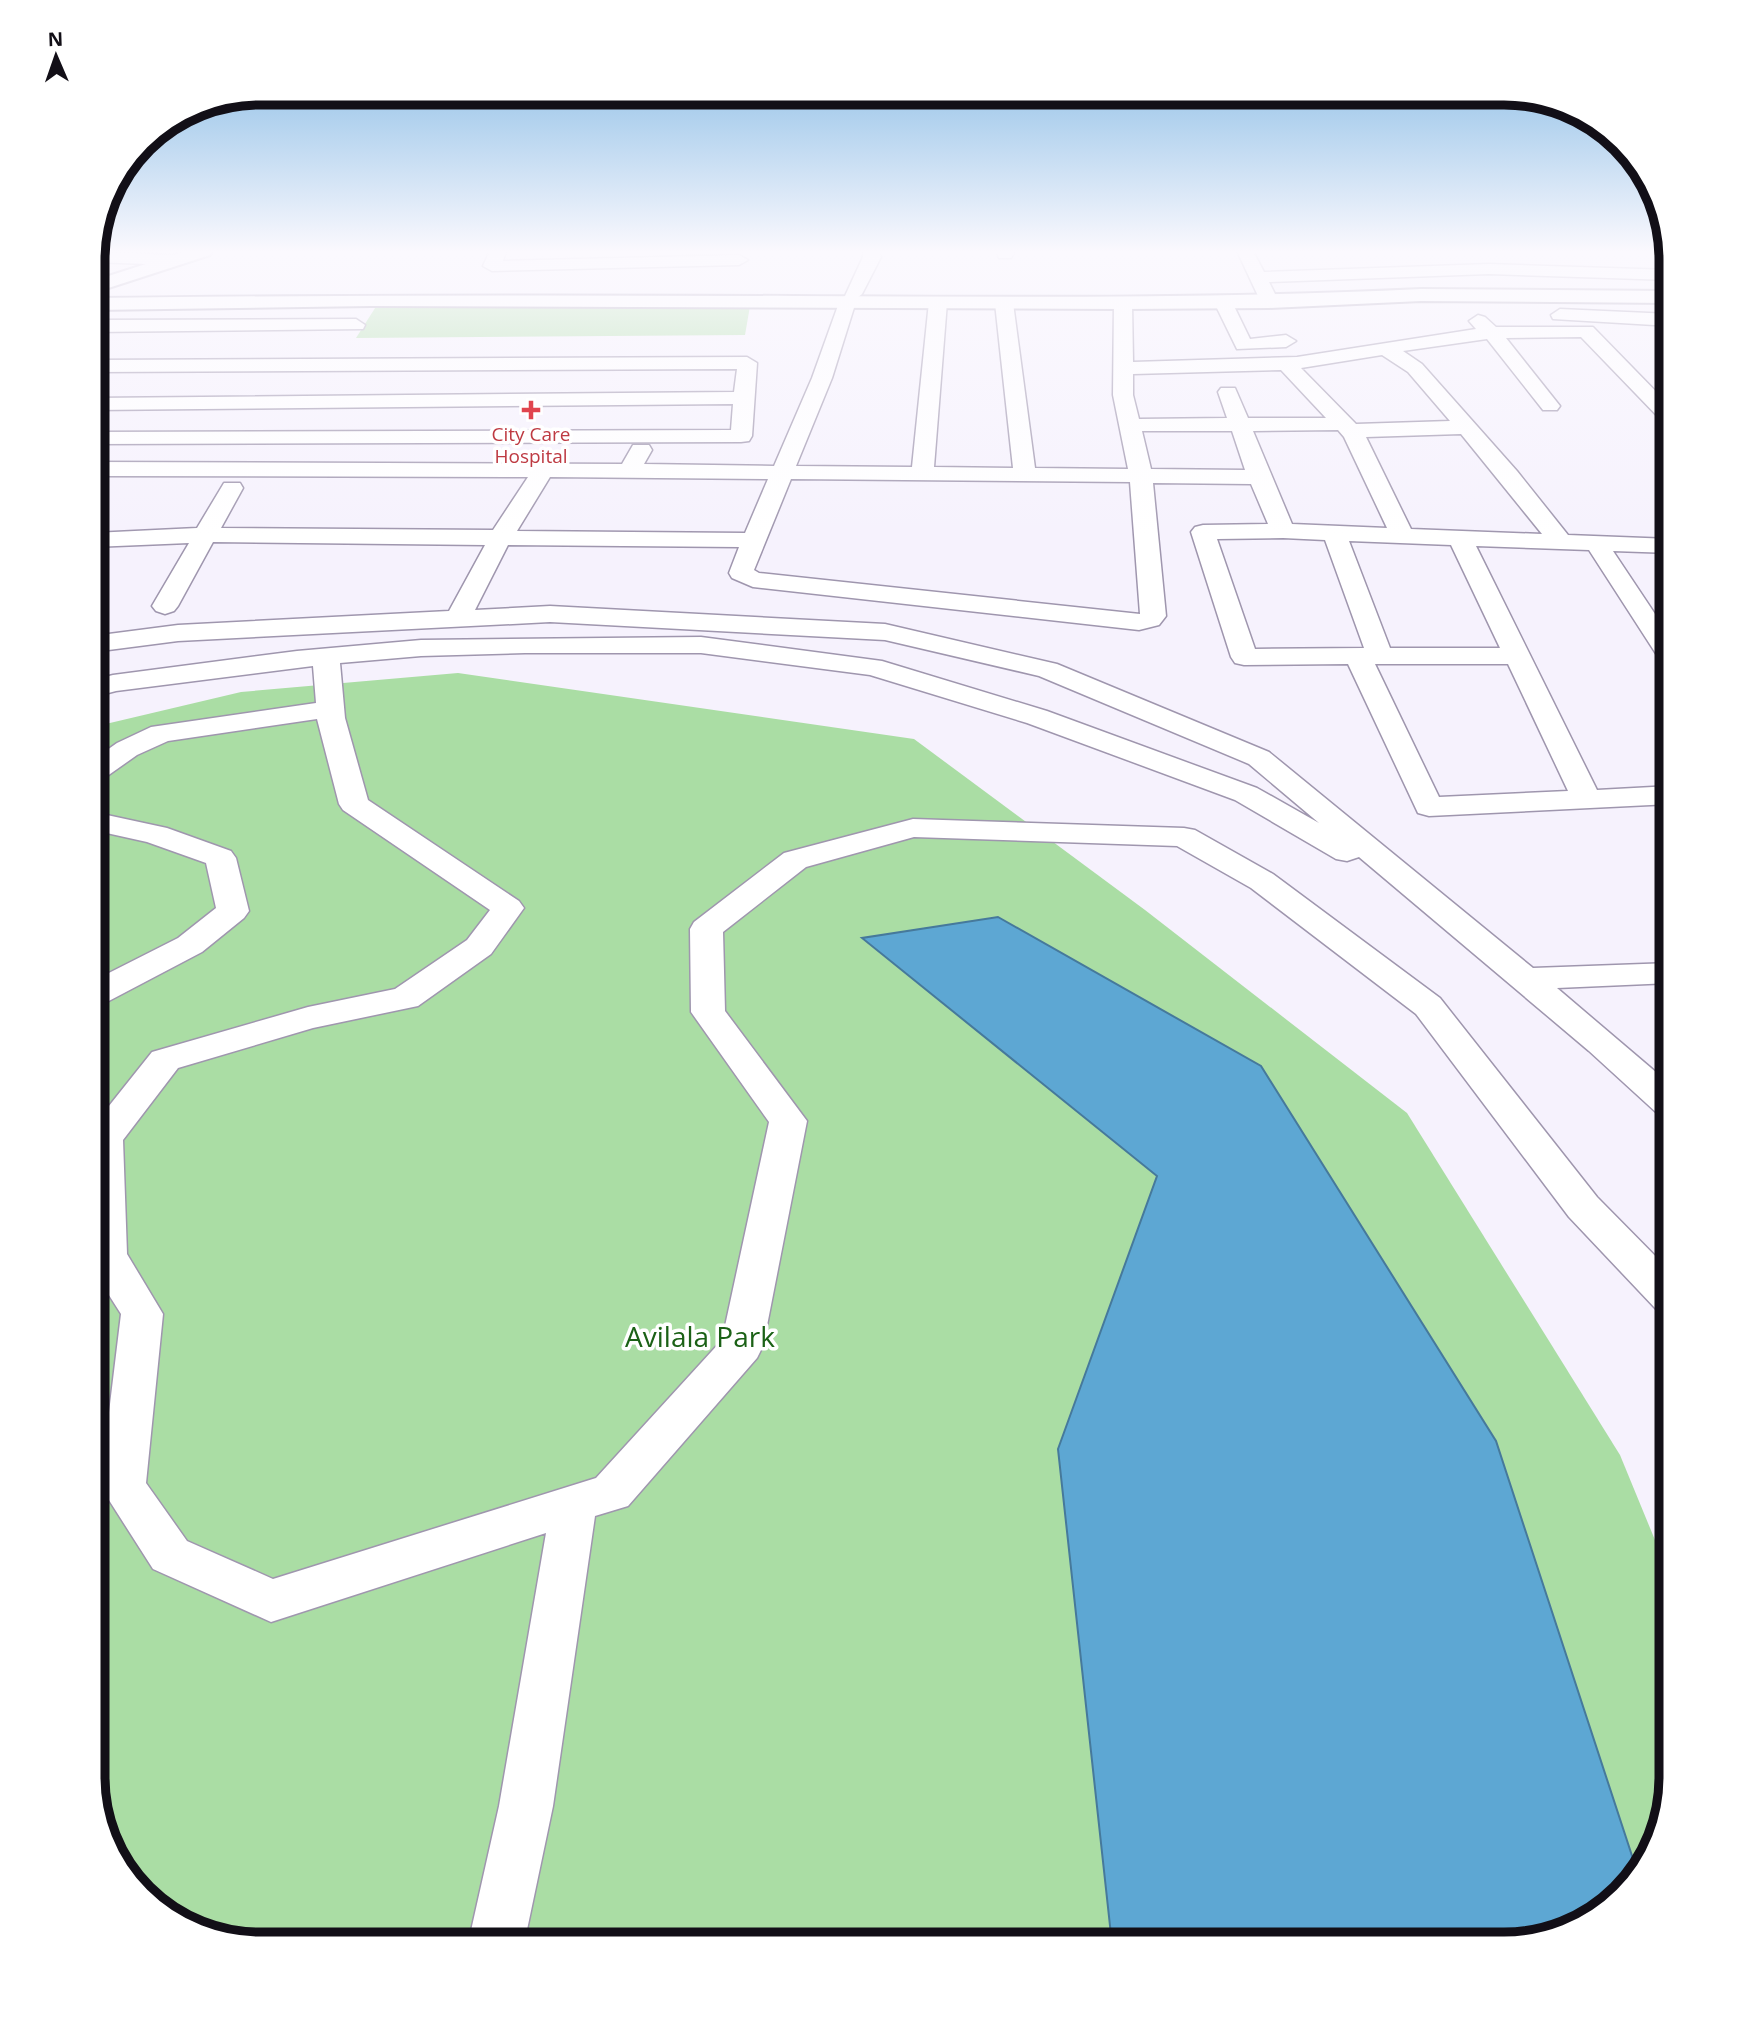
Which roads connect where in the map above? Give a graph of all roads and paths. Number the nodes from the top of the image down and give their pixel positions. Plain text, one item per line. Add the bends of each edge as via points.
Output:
1 (343, 346) edge
2 (834, 346) edge
3 (933, 346) edge
4 (1009, 346) edge
5 (1122, 346) edge
6 (1361, 346) edge
7 (1393, 346) edge
8 (1502, 346) edge
9 (1610, 346) edge
10 (1286, 364) junction
11 (332, 365) junction
12 (105, 366) edge
13 (1122, 368) junction
14 (1228, 393) dead end
15 (744, 398) junction
16 (308, 403) junction
17 (105, 404) edge
18 (1659, 405) edge
19 (1550, 406) dead end
20 (1130, 425) junction
21 (1240, 425) junction
22 (1467, 427) junction
23 (1347, 428) junction
24 (649, 436) junction
25 (105, 438) edge
26 (105, 469) edge
27 (544, 470) junction
28 (629, 471) junction
29 (783, 471) junction
30 (922, 473) junction
31 (1025, 474) junction
32 (1141, 476) junction
33 (1259, 477) junction
34 (232, 488) dead end
35 (1283, 531) junction
36 (1334, 533) junction
37 (206, 535) junction
38 (1403, 536) junction
39 (500, 538) junction
40 (1460, 538) junction
41 (105, 539) edge
42 (754, 540) junction
43 (1560, 541) junction
44 (1596, 543) junction
45 (1659, 546) edge
46 (165, 606) dead end
47 (458, 619) junction
48 (1659, 639) edge
49 (105, 642) edge
50 (326, 656) junction
51 (1369, 656) junction
52 (1517, 656) junction
53 (105, 685) edge
54 (330, 709) junction
55 (105, 765) edge
56 (1659, 796) edge
57 (1587, 799) junction
58 (105, 824) edge
59 (1426, 897) junction
60 (1659, 973) edge
61 (1524, 979) junction
62 (105, 989) edge
63 (1659, 1095) edge
64 (105, 1137) edge
65 (105, 1262) edge
66 (1659, 1286) edge
67 (574, 1505) junction
68 (499, 1932) edge

1 - 11 street
2 - 29 street
3 - 30 street
4 - 31 street
5 - 13 street
6 - 10 street
7 - 22 street
8 - 19 street
9 - 18 street
10 - 13 street
10 - 23 street
11 - 12 street
11 - 15 street via 747,363
11 - 16 street
13 - 20 street
14 - 21 street
15 - 16 street
15 - 24 street via 741,436
16 - 17 street
20 - 21 street
20 - 32 street
21 - 23 street
21 - 33 street
22 - 23 street
22 - 43 street
23 - 38 street
24 - 25 street
24 - 28 street
26 - 27 street
27 - 28 street
27 - 39 street
28 - 29 street
29 - 30 street
29 - 42 street
30 - 31 street
31 - 32 street
32 - 33 street
32 - 42 street via 1153,616 1139,622 753,580 741,573
33 - 35 street
34 - 37 street
35 - 36 street
35 - 51 street via 1203,532 1244,657
36 - 38 street
36 - 51 street
37 - 39 street
37 - 41 street
37 - 46 street
38 - 40 street
39 - 42 street
39 - 47 street
40 - 43 street
40 - 52 street
43 - 44 street
44 - 45 street
44 - 48 street
47 - 49 street via 178,633
47 - 59 street via 550,614 885,632 1048,670 1259,758
50 - 53 street
50 - 54 street
50 - 59 street via 421,648 701,645 873,667 1037,716 1246,794
51 - 52 street
51 - 57 street via 1429,807
52 - 57 street
54 - 55 street via 161,733
54 - 64 street via 354,804 508,908 479,947 406,998 308,1018 165,1060
56 - 57 street
58 - 62 street via 156,835 220,858 233,911 190,945
59 - 61 street
60 - 61 street
61 - 63 street
65 - 67 street via 142,1314 123,1486 170,1555 271,1601
66 - 67 street via 1583,1207 1428,1006 1262,881 1184,837 913,828 795,860 706,929 708,1012 788,1121 742,1346 612,1492
67 - 68 street via 526,1806

